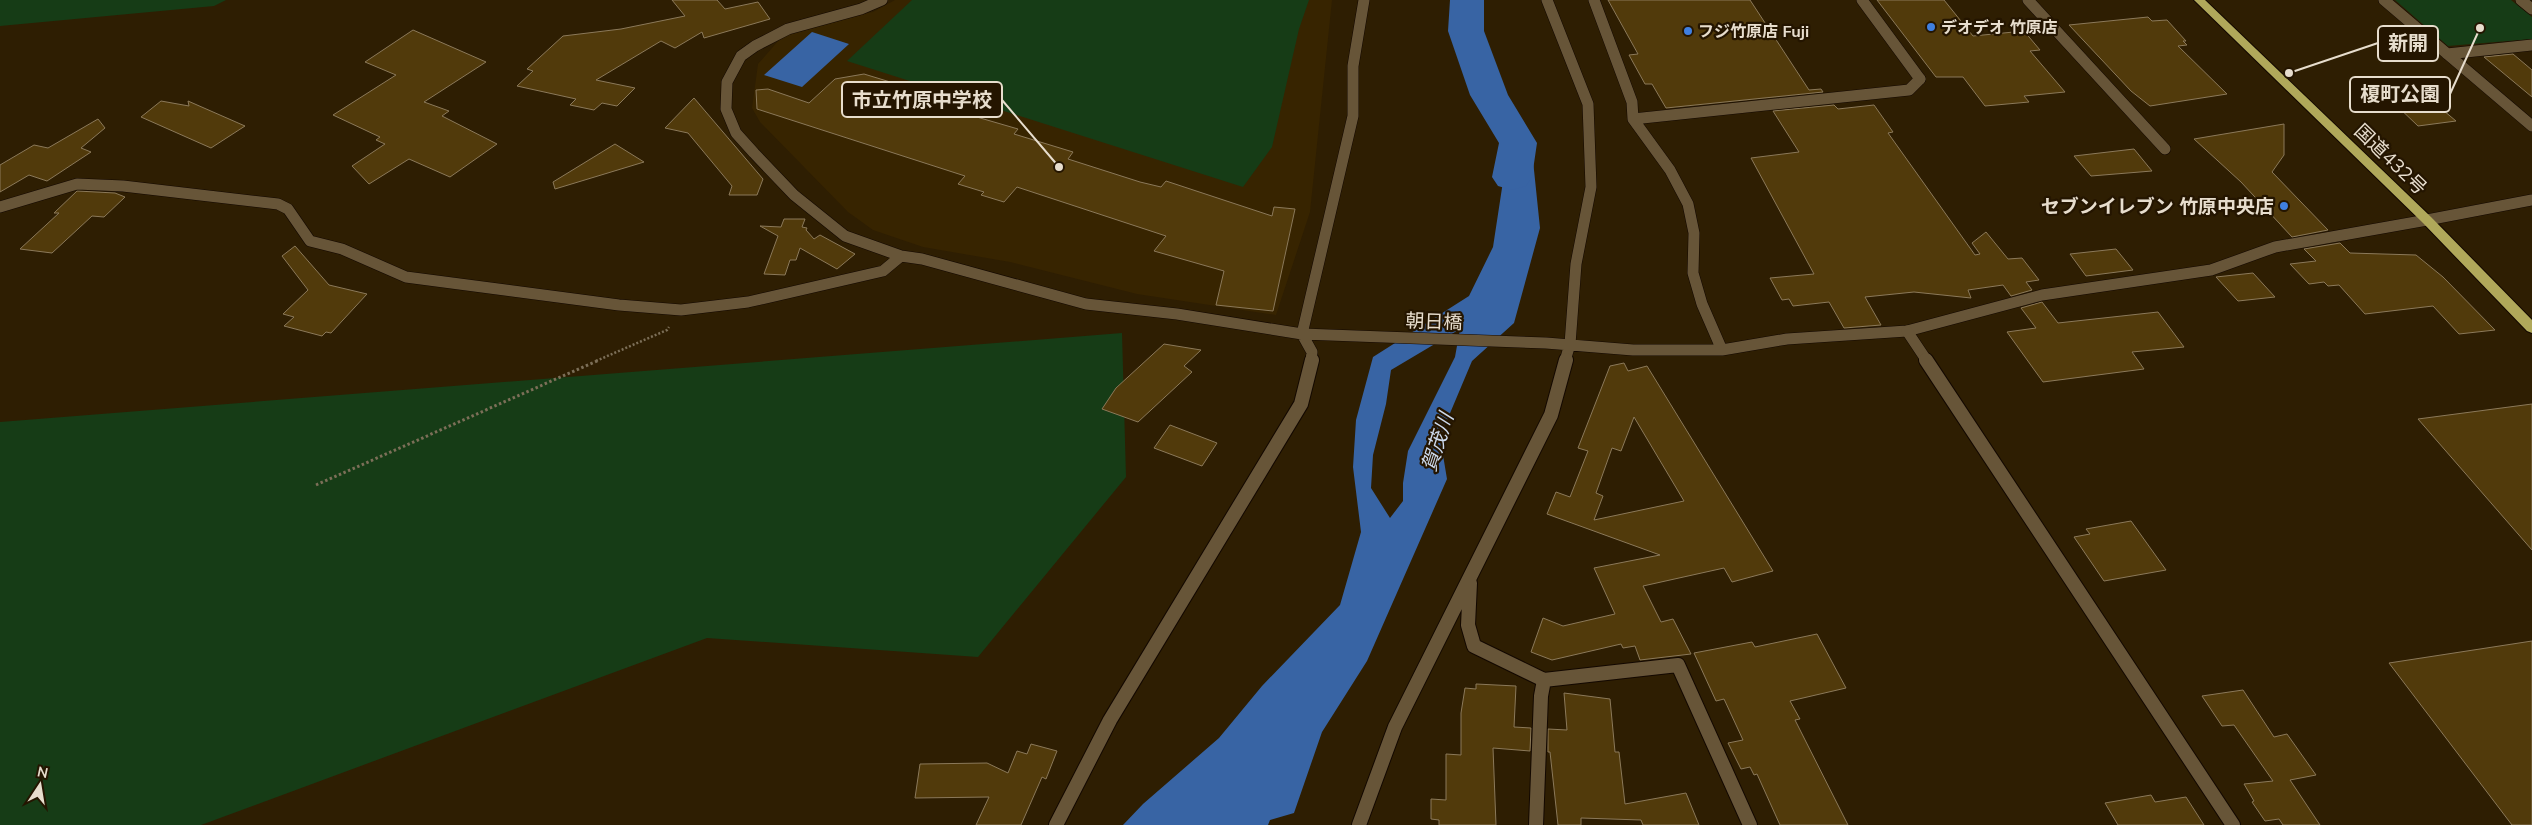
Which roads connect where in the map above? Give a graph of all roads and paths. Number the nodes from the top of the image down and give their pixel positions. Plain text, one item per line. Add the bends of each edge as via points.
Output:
1 (882, 0) edge
2 (1364, 0) edge
3 (1547, 0) edge
4 (1594, 0) edge
5 (1862, 0) edge
6 (2028, 0) edge
7 (2199, 0) edge
8 (2384, 0) edge
9 (2521, 0) edge
10 (2532, 9) edge
11 (2532, 45) edge
12 (2447, 54) junction
13 (1633, 119) junction
14 (2532, 126) edge
15 (2165, 149) dead end
16 (2532, 200) edge
17 (0, 208) edge
18 (2427, 220) junction
19 (901, 256) junction
20 (2532, 328) edge
21 (667, 330) dead end
22 (1907, 331) junction
23 (1302, 334) junction
24 (1570, 344) junction
25 (1722, 350) junction
26 (316, 485) dead end
27 (1470, 578) junction
28 (1544, 680) junction
29 (1056, 825) edge
30 (1359, 825) edge
31 (1536, 825) edge
32 (1750, 825) edge
33 (2232, 825) edge

1 - 19 street, 朝日橋 via 788,29 756,46 741,56 733,68 725,96 726,109 736,133 794,195 845,236
2 - 23 street via 1353,66 1353,116
3 - 24 street via 1588,104 1591,187 1576,264
4 - 13 street via 1632,102
5 - 13 street via 1920,79 1909,90
6 - 15 street
7 - 18 highway, 国道432号
8 - 12 street
9 - 10 street
11 - 12 street
12 - 14 street
13 - 25 street via 1670,170 1688,204 1694,233 1693,273 1702,304
16 - 18 street, 朝日橋
17 - 19 street via 77,184 123,186 278,204 288,209 310,241 342,249 406,277 681,310 748,302 883,271
18 - 20 highway, 国道432号
18 - 22 street, 朝日橋 via 2275,247 2211,270 2042,295
19 - 23 street, 朝日橋 via 1086,304 1177,314
21 - 26 path
22 - 25 street, 朝日橋 via 1787,339
22 - 33 street
23 - 24 street, 朝日橋
23 - 29 street via 1312,352 1301,404 1110,720
24 - 25 street, 朝日橋 via 1633,350
24 - 27 street via 1551,415
27 - 28 street via 1468,625 1474,646
27 - 30 street via 1395,727
28 - 31 street
28 - 32 street via 1678,665

